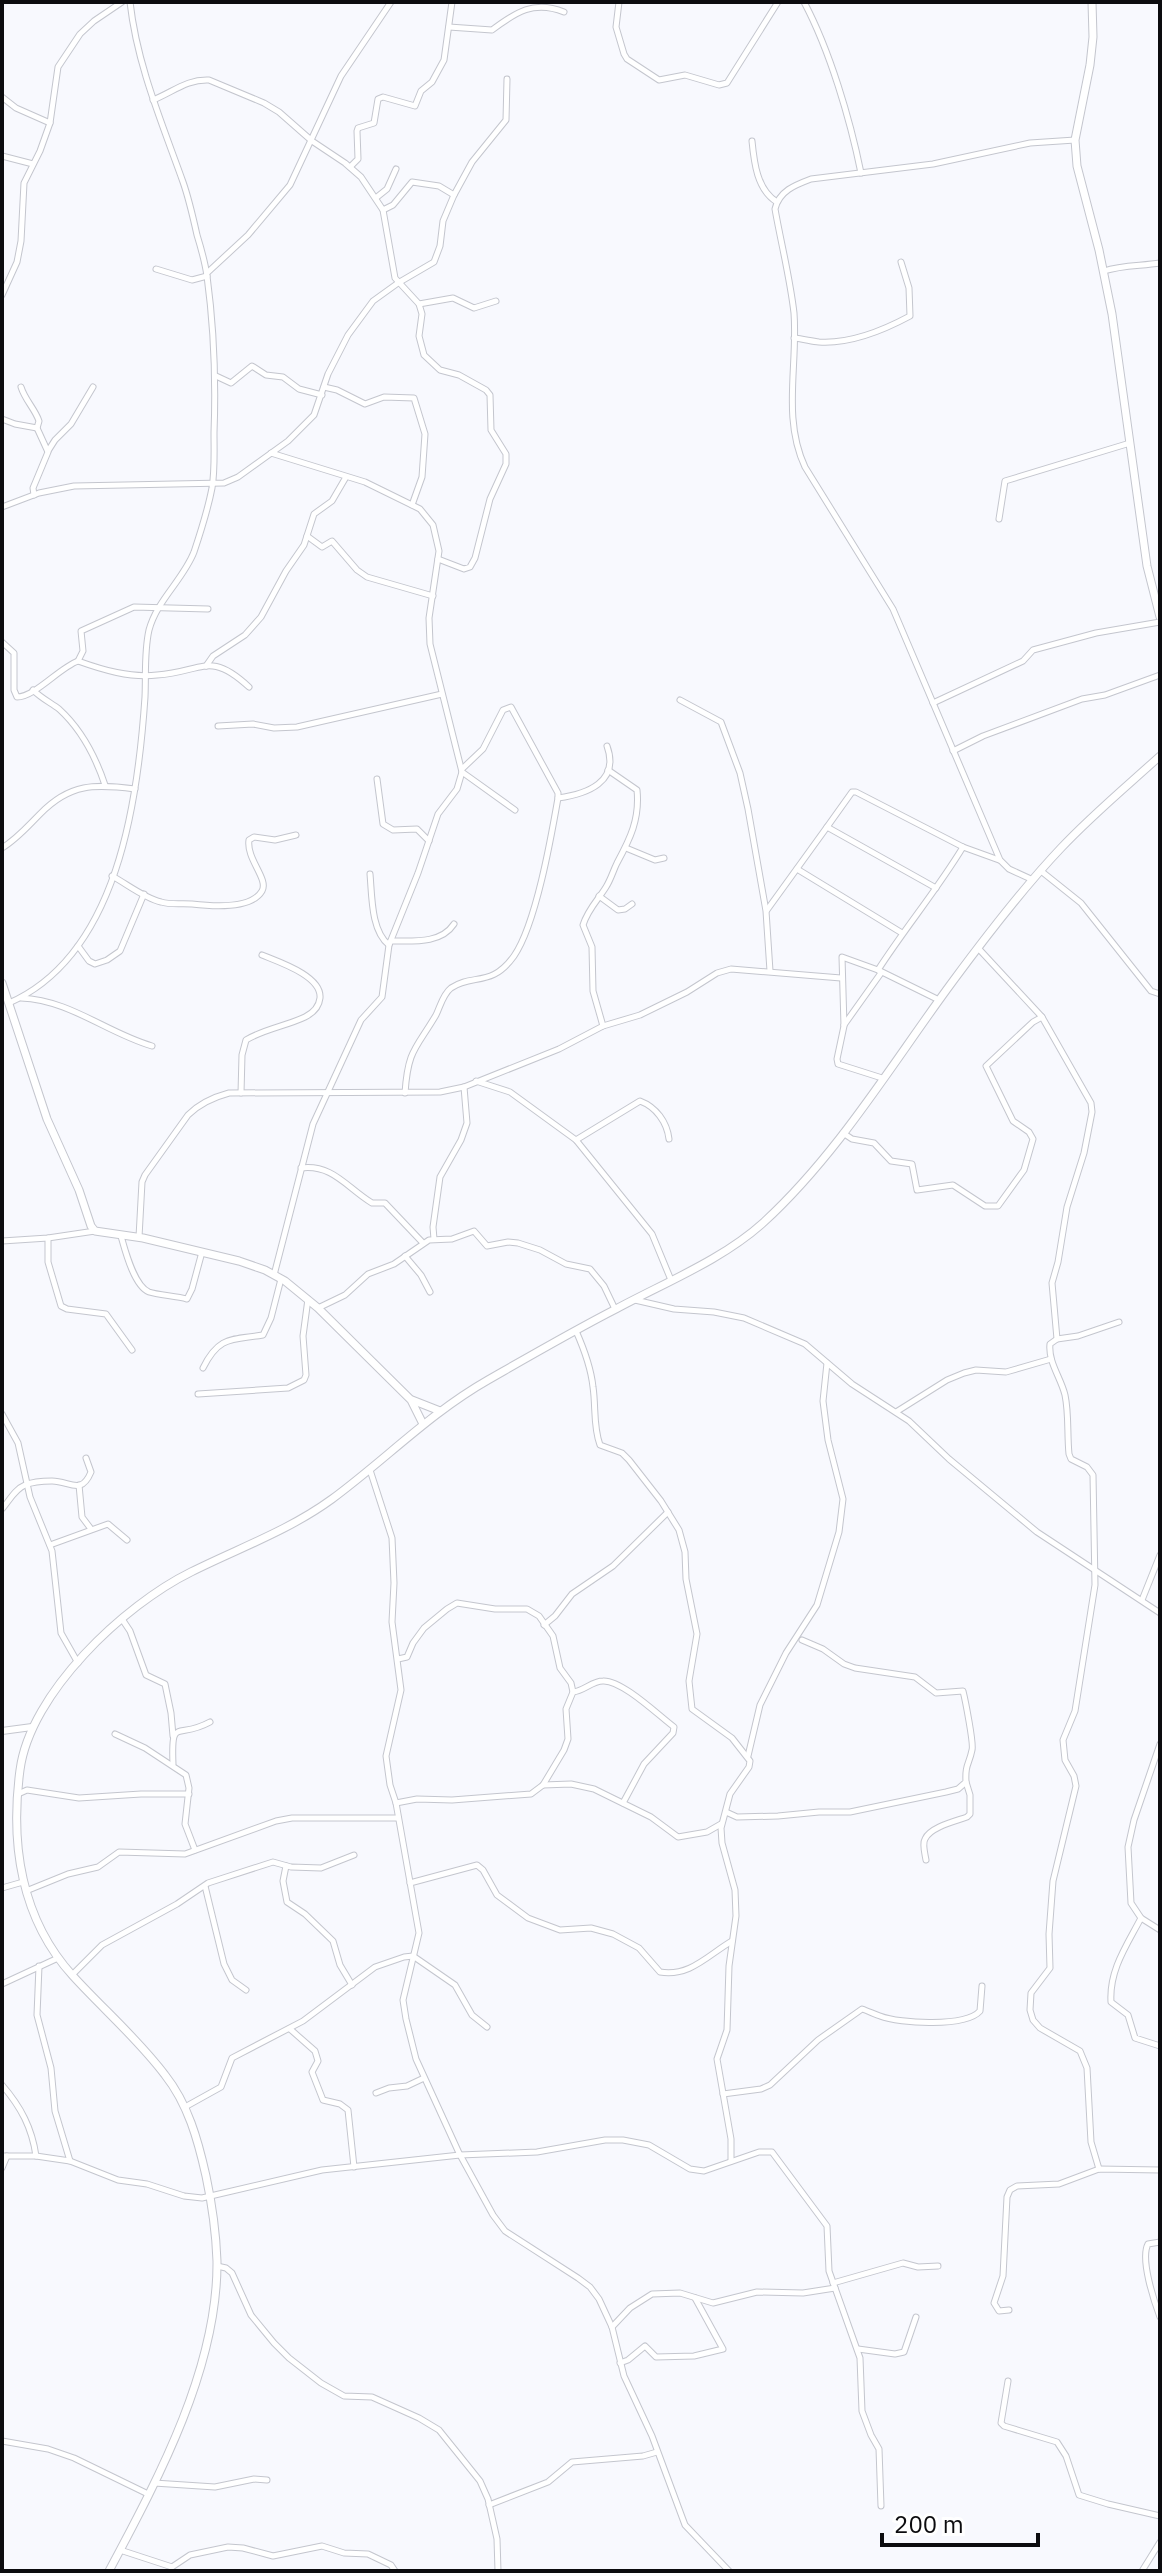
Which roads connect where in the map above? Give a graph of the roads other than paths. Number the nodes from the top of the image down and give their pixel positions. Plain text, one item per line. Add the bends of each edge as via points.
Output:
1 (122, 2) edge
2 (130, 2) edge
3 (391, 2) edge
4 (452, 2) edge
5 (619, 2) edge
6 (778, 2) edge
7 (804, 2) edge
8 (1092, 2) edge
9 (564, 12) dead end
10 (449, 27) junction
11 (507, 79) dead end
12 (2, 97) edge
13 (153, 100) junction
14 (50, 123) junction
15 (1075, 140) junction
16 (312, 141) junction
17 (752, 141) dead end
18 (2, 156) edge
19 (33, 164) junction
20 (350, 167) junction
21 (396, 169) dead end
22 (861, 173) junction
23 (454, 195) junction
24 (377, 197) junction
25 (777, 202) junction
26 (383, 210) junction
27 (901, 262) dead end
28 (1160, 263) edge
29 (156, 269) dead end
30 (1104, 271) junction
31 (207, 274) junction
32 (398, 283) junction
33 (2, 295) edge
34 (496, 301) dead end
35 (419, 304) junction
36 (794, 338) junction
37 (216, 376) junction
38 (21, 387) dead end
39 (93, 387) dead end
40 (324, 387) junction
41 (322, 395) junction
42 (2, 419) edge
43 (37, 428) junction
44 (1131, 443) junction
45 (48, 452) junction
46 (271, 453) junction
47 (346, 477) junction
48 (213, 484) junction
49 (34, 495) junction
50 (412, 505) junction
51 (2, 507) edge
52 (999, 519) dead end
53 (307, 536) junction
54 (438, 559) junction
55 (433, 596) junction
56 (158, 608) junction
57 (208, 609) dead end
58 (1160, 619) edge
59 (2, 642) edge
60 (78, 661) junction
61 (205, 666) junction
62 (146, 675) junction
63 (1160, 675) edge
64 (249, 687) dead end
65 (33, 690) junction
66 (442, 694) junction
67 (680, 700) dead end
68 (933, 703) junction
69 (218, 726) dead end
70 (607, 746) dead end
71 (953, 751) junction
72 (1160, 756) edge
73 (608, 770) junction
74 (462, 771) junction
75 (377, 779) dead end
76 (105, 785) junction
77 (135, 789) junction
78 (558, 798) junction
79 (515, 810) dead end
80 (827, 827) junction
81 (296, 835) dead end
82 (429, 841) junction
83 (963, 847) junction
84 (2, 848) edge
85 (626, 848) junction
86 (664, 858) dead end
87 (1000, 860) junction
88 (797, 869) junction
89 (1041, 871) junction
90 (370, 874) dead end
91 (112, 876) junction
92 (1033, 880) junction
93 (936, 888) junction
94 (144, 894) junction
95 (599, 896) junction
96 (632, 904) dead end
97 (766, 911) junction
98 (454, 924) dead end
99 (902, 933) junction
100 (390, 943) junction
101 (78, 946) junction
102 (978, 948) junction
103 (262, 955) dead end
104 (770, 971) junction
105 (880, 972) junction
106 (841, 978) junction
107 (2, 983) edge
108 (1160, 994) edge
109 (20, 998) junction
110 (939, 1000) junction
111 (9, 1003) junction
112 (1042, 1017) junction
113 (603, 1026) junction
114 (844, 1026) junction
115 (152, 1046) dead end
116 (882, 1078) junction
117 (475, 1081) junction
118 (464, 1087) junction
119 (241, 1093) junction
120 (405, 1093) junction
121 (326, 1094) junction
122 (843, 1133) junction
123 (669, 1139) dead end
124 (576, 1140) junction
125 (301, 1168) junction
126 (95, 1231) junction
127 (121, 1236) junction
128 (139, 1237) junction
129 (48, 1238) junction
130 (434, 1239) junction
131 (2, 1241) edge
132 (423, 1243) junction
133 (202, 1252) junction
134 (405, 1256) junction
135 (277, 1277) junction
136 (671, 1280) junction
137 (430, 1292) dead end
138 (308, 1299) junction
139 (634, 1300) junction
140 (318, 1308) junction
141 (615, 1309) junction
142 (1119, 1322) dead end
143 (576, 1331) junction
144 (1057, 1339) junction
145 (132, 1350) dead end
146 (1051, 1359) junction
147 (827, 1363) junction
148 (203, 1368) dead end
149 (198, 1394) dead end
150 (411, 1400) junction
151 (440, 1411) junction
152 (896, 1412) junction
153 (2, 1414) edge
154 (423, 1424) junction
155 (86, 1458) dead end
156 (370, 1470) junction
157 (27, 1484) junction
158 (79, 1485) junction
159 (2, 1509) edge
160 (668, 1512) junction
161 (91, 1529) junction
162 (127, 1540) dead end
163 (50, 1545) junction
164 (1160, 1555) edge
165 (1095, 1568) junction
166 (1142, 1600) junction
167 (1160, 1613) edge
168 (122, 1619) junction
169 (544, 1625) junction
170 (802, 1640) dead end
171 (398, 1659) junction
172 (78, 1663) junction
173 (573, 1692) junction
174 (210, 1722) dead end
175 (32, 1727) junction
176 (2, 1731) edge
177 (115, 1734) dead end
178 (173, 1736) junction
179 (1160, 1744) edge
180 (747, 1757) junction
181 (173, 1765) junction
182 (966, 1782) junction
183 (543, 1785) junction
184 (18, 1794) junction
185 (189, 1794) junction
186 (396, 1803) junction
187 (623, 1803) junction
188 (725, 1812) junction
189 (398, 1818) junction
190 (722, 1823) junction
191 (195, 1850) junction
192 (354, 1855) dead end
193 (926, 1860) dead end
194 (286, 1866) junction
195 (410, 1883) junction
196 (24, 1886) junction
197 (205, 1886) junction
198 (2, 1888) edge
199 (1141, 1918) junction
200 (1160, 1930) edge
201 (732, 1941) junction
202 (413, 1956) junction
203 (58, 1958) junction
204 (39, 1966) junction
205 (72, 1975) junction
206 (2, 1984) edge
207 (352, 1985) junction
208 (982, 1986) dead end
209 (246, 1990) dead end
210 (487, 2027) dead end
211 (290, 2029) junction
212 (1160, 2046) edge
213 (424, 2078) junction
214 (2, 2085) edge
215 (376, 2093) dead end
216 (723, 2094) junction
217 (185, 2107) junction
218 (460, 2155) junction
219 (4, 2156) edge
220 (36, 2156) junction
221 (70, 2161) junction
222 (731, 2161) junction
223 (354, 2167) junction
224 (2, 2168) edge
225 (1099, 2169) junction
226 (1160, 2170) edge
227 (210, 2196) junction
228 (1160, 2242) edge
229 (217, 2266) junction
230 (938, 2266) dead end
231 (834, 2286) junction
232 (695, 2298) junction
233 (1009, 2310) dead end
234 (916, 2317) dead end
235 (1160, 2317) edge
236 (612, 2327) junction
237 (858, 2349) junction
238 (620, 2363) junction
239 (1008, 2381) dead end
240 (2, 2441) edge
241 (657, 2452) junction
242 (267, 2480) dead end
243 (153, 2483) junction
244 (148, 2494) junction
245 (489, 2505) junction
246 (881, 2506) dead end
247 (1160, 2516) edge
248 (1160, 2542) edge
249 (120, 2550) junction
250 (1145, 2570) edge
251 (109, 2571) edge
252 (395, 2571) edge
253 (498, 2571) edge
254 (729, 2571) edge

1 - 14 street via 94,21 67,51 58,67
2 - 13 street
3 - 16 street via 341,76
4 - 10 street
5 - 6 street via 616,27 627,59 659,80 685,75 719,85 727,83
7 - 22 street via 820,32
8 - 15 main road via 1090,65
9 - 10 street via 535,4 492,30
10 - 20 street via 444,60 419,93 417,105 378,99 374,123 358,128 358,159
11 - 23 street via 506,120 472,162
12 - 14 street
13 - 16 street via 190,81 209,80 264,103
13 - 31 street via 184,185
14 - 19 street
15 - 22 street
15 - 30 main road
16 - 20 street
16 - 31 street via 290,185
17 - 25 street via 758,175 768,197
18 - 19 street
19 - 33 street via 24,183 17,262
20 - 24 street
21 - 24 street
22 - 25 street via 811,179 792,187
23 - 26 street via 439,186 412,182
23 - 32 street via 434,262
24 - 26 street
25 - 36 street
26 - 32 street
27 - 36 street via 910,316 850,338
28 - 30 street
29 - 31 street via 192,280
30 - 44 main road
31 - 37 street
32 - 35 street
32 - 40 street via 373,301 348,335
34 - 35 street via 474,308 453,298
35 - 54 street via 424,355 440,370 486,390 491,430 506,454 470,567
36 - 68 street via 792,418 798,452 893,609
37 - 41 street via 231,383 252,366
37 - 48 street
38 - 43 street via 39,421
39 - 45 street
40 - 41 street
40 - 50 street via 365,404 384,397 414,398 425,434 422,477
41 - 46 street via 314,415
42 - 43 street
43 - 45 street
44 - 52 street via 1005,481
44 - 58 main road via 1147,566
45 - 49 street
46 - 47 street
46 - 48 street via 238,477
47 - 50 street
47 - 53 street via 332,501 314,514
48 - 49 street via 74,486
48 - 56 street via 192,557
49 - 51 street
50 - 54 street via 433,525
53 - 55 street via 322,547 332,541 373,580
53 - 61 street via 261,617
54 - 55 street
55 - 66 street via 429,632
56 - 57 street
56 - 60 street via 134,607 83,629
56 - 62 street via 148,633
58 - 68 street via 1033,650 1023,661
59 - 65 street via 14,653 17,697
60 - 62 street via 110,672
60 - 65 street
61 - 62 street
61 - 64 street via 224,667
62 - 77 street
63 - 71 street via 1076,701
65 - 76 street via 77,729
66 - 69 street via 297,727
66 - 74 street
67 - 97 street via 723,725 740,773
68 - 71 street
70 - 73 street
71 - 87 street
72 - 89 main road
73 - 78 street via 588,792
73 - 85 street via 637,790 635,828
74 - 78 street via 483,749 503,710 511,707
74 - 79 street
74 - 82 street
75 - 82 street via 383,824 393,830 417,829
76 - 77 street
76 - 84 street via 72,790
77 - 91 street
78 - 120 street via 522,942 497,974 446,993 410,1057
80 - 83 street via 856,792
80 - 88 street
80 - 93 street
81 - 94 street via 249,840 247,850 264,884 257,896 238,904 164,903
82 - 100 street
83 - 87 street
83 - 93 street
85 - 86 street via 655,860
85 - 95 street
87 - 92 street
88 - 97 street
88 - 99 street
89 - 92 main road
89 - 108 street via 1081,903 1151,991
90 - 100 street via 377,926
91 - 94 street
91 - 101 street
92 - 102 main road
93 - 99 street
94 - 101 street via 120,951 95,964
95 - 96 street via 622,911
95 - 113 street via 583,928 592,947 593,991
97 - 104 street
98 - 100 street via 433,939
99 - 105 street
100 - 121 street via 382,997 361,1020
101 - 109 street
102 - 110 main road
102 - 112 street
103 - 119 street via 310,978 320,999 309,1015 246,1040
104 - 106 street
104 - 113 street via 717,973 660,1006
105 - 106 street via 843,956
105 - 110 street
105 - 114 street
106 - 114 street
107 - 111 main road
109 - 111 street
109 - 115 street via 50,1001
110 - 116 main road
111 - 126 main road via 47,1119
112 - 122 street via 986,1066 1013,1121 1033,1139 1024,1170 998,1206 985,1206 953,1185 917,1190 912,1164 891,1161 874,1143
112 - 144 street via 1092,1112 1052,1283
113 - 117 street
114 - 116 street via 838,1064
116 - 122 main road
117 - 118 street
117 - 124 street via 510,1092
118 - 120 street
118 - 130 street via 467,1123 440,1177
119 - 121 street
119 - 128 street via 221,1095 194,1109 145,1175
120 - 121 street
121 - 125 street
122 - 136 main road via 762,1223 735,1245
123 - 124 street via 663,1120 640,1101
124 - 136 street via 652,1234
125 - 132 street via 325,1169 372,1203 383,1202
125 - 135 street
126 - 127 main road
126 - 129 street
127 - 128 main road
127 - 133 street via 130,1265 151,1292 187,1299
128 - 133 main road
129 - 131 street
129 - 145 street via 48,1262 61,1306 106,1314
130 - 132 street
130 - 141 street via 474,1231 487,1246 508,1242 540,1250 595,1273
132 - 134 street
133 - 135 main road
134 - 137 street
134 - 140 street
135 - 138 main road
135 - 148 street via 274,1309 263,1335 218,1344
136 - 139 main road
138 - 140 main road
138 - 149 street via 304,1380 288,1388
139 - 141 main road
139 - 147 street via 744,1318 805,1344
140 - 150 main road
141 - 143 main road
142 - 144 street
143 - 151 main road
143 - 160 street via 593,1386 600,1445 622,1453
144 - 146 street via 1050,1344
146 - 152 street via 1006,1372 970,1371
146 - 165 street via 1068,1413 1069,1454 1093,1475
147 - 152 street
147 - 180 street via 823,1401 843,1499 839,1532 817,1605 760,1705
150 - 151 main road
150 - 154 main road
151 - 154 main road
152 - 165 street via 1037,1532
153 - 157 street via 18,1443
154 - 156 main road
155 - 158 street via 91,1472
156 - 168 main road via 301,1520 189,1573
156 - 171 street via 392,1538 392,1622
157 - 158 street
157 - 159 street
157 - 163 street
158 - 161 street via 82,1517
160 - 169 street via 613,1566 572,1594
160 - 180 street via 685,1552 697,1634 689,1681 692,1709 732,1738
161 - 162 street via 110,1525
161 - 163 street
163 - 172 street via 61,1633
164 - 166 street
165 - 166 street
165 - 225 street via 1075,1711 1063,1740 1076,1786 1053,1881 1050,1968 1030,2001 1040,2028 1071,2044 1083,2057 1091,2142
166 - 167 street
168 - 172 main road
168 - 178 street via 146,1675 165,1684
169 - 171 street via 527,1609 457,1603 424,1628 407,1657
169 - 173 street
170 - 182 street via 855,1668 915,1677 936,1693 963,1691 972,1746
171 - 186 street via 401,1690 386,1756
172 - 175 main road via 56,1685
173 - 183 street via 566,1709 568,1739
173 - 187 street via 606,1681 674,1727 644,1764
174 - 178 street
175 - 176 street
175 - 184 main road
177 - 181 street
178 - 181 street
179 - 199 street via 1128,1847 1129,1896
180 - 188 street via 749,1767 730,1794
181 - 185 street via 186,1775
182 - 188 street via 958,1789 856,1812 737,1817
182 - 193 street via 970,1814 928,1835
183 - 186 street via 519,1796
183 - 187 street via 585,1786
184 - 185 street
184 - 196 main road
185 - 191 street via 185,1824
186 - 189 street
187 - 190 street via 678,1837 707,1832
188 - 190 street
189 - 191 street via 292,1818
189 - 195 street
190 - 201 street via 735,1890
191 - 196 street via 119,1852 98,1867
192 - 194 street via 321,1868
194 - 197 street via 273,1862
194 - 207 street via 287,1902 333,1941
195 - 201 street via 477,1865 497,1895 528,1918 560,1930 591,1928 613,1934 639,1948 660,1972 690,1969
195 - 202 street via 419,1933
196 - 198 street
196 - 203 main road via 40,1931
197 - 205 street via 102,1945
197 - 209 street via 224,1964 232,1980
199 - 200 street
199 - 212 street via 1118,1963 1111,2002 1128,2015 1135,2038
201 - 216 street via 727,2030 717,2059
202 - 207 street via 375,1967
202 - 210 street via 455,1985 472,2015
202 - 213 street via 403,2000
203 - 204 street
203 - 205 main road
204 - 206 street
204 - 221 street via 37,2015
205 - 217 main road via 163,2072
207 - 211 street
208 - 216 street via 980,2011 971,2018 891,2019 862,2009 818,2040 770,2085
211 - 217 street via 232,2058 221,2087
211 - 223 street via 315,2051 318,2061 312,2072 323,2100 348,2110
213 - 215 street
213 - 218 street
214 - 220 street via 23,2112
216 - 222 street
217 - 227 main road
218 - 222 street via 537,2152 623,2140 649,2145 698,2171
218 - 223 street
218 - 236 street via 505,2231 590,2287
219 - 220 street
219 - 224 street
220 - 221 street
221 - 227 street via 118,2180 193,2198
222 - 231 street via 766,2151 777,2156 827,2226
223 - 227 street via 301,2173
225 - 226 street
225 - 233 street via 1059,2184 1017,2186 1008,2193 1003,2276 994,2303 999,2311
227 - 229 main road
228 - 235 street via 1148,2244 1145,2252
229 - 243 main road via 197,2376
229 - 245 street via 232,2273 251,2315 274,2343 321,2383 344,2396 372,2397 439,2430 480,2481
230 - 231 street via 903,2263
231 - 232 street via 803,2293 757,2292 713,2303
231 - 237 street
232 - 236 street via 652,2294
232 - 238 street via 723,2349 656,2357 645,2346
234 - 237 street via 904,2352
236 - 238 street
237 - 246 street via 862,2411 879,2449
238 - 241 street
239 - 247 street via 1001,2423 1057,2442 1079,2495
240 - 244 street via 74,2458
241 - 245 street via 572,2462 548,2482
241 - 254 street via 685,2525
242 - 243 street via 215,2487
243 - 244 main road
244 - 249 main road
245 - 253 street
248 - 250 street
249 - 251 main road
249 - 252 street via 172,2567 190,2555 223,2548 273,2556 322,2546 368,2554

